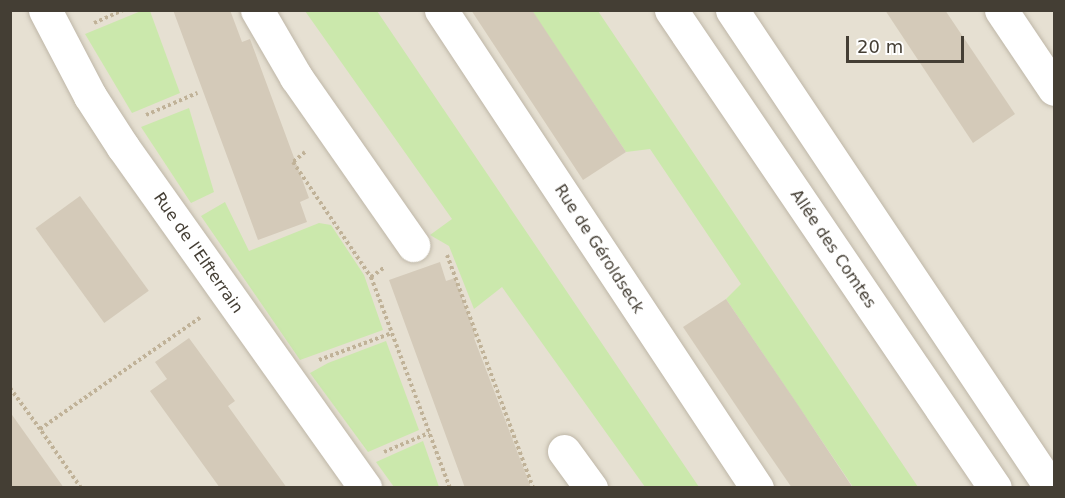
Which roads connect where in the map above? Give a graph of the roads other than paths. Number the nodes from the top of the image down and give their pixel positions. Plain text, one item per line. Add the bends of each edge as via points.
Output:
1 (45, 10) edge
2 (257, 10) edge
3 (441, 10) edge
4 (671, 10) edge
5 (732, 10) edge
6 (1001, 10) edge
7 (1054, 89) edge
8 (414, 245) road end
9 (564, 451) dead end
10 (358, 478) edge
11 (591, 488) edge
12 (757, 488) edge
13 (995, 488) edge
14 (1051, 488) edge

1 - 10 street, Rue de l'Elfterrain via 112,130
2 - 8 street via 296,77
3 - 12 street, Rue de Géroldseck
4 - 13 street, Allée des Comtes
5 - 14 street
6 - 7 street
9 - 11 street

